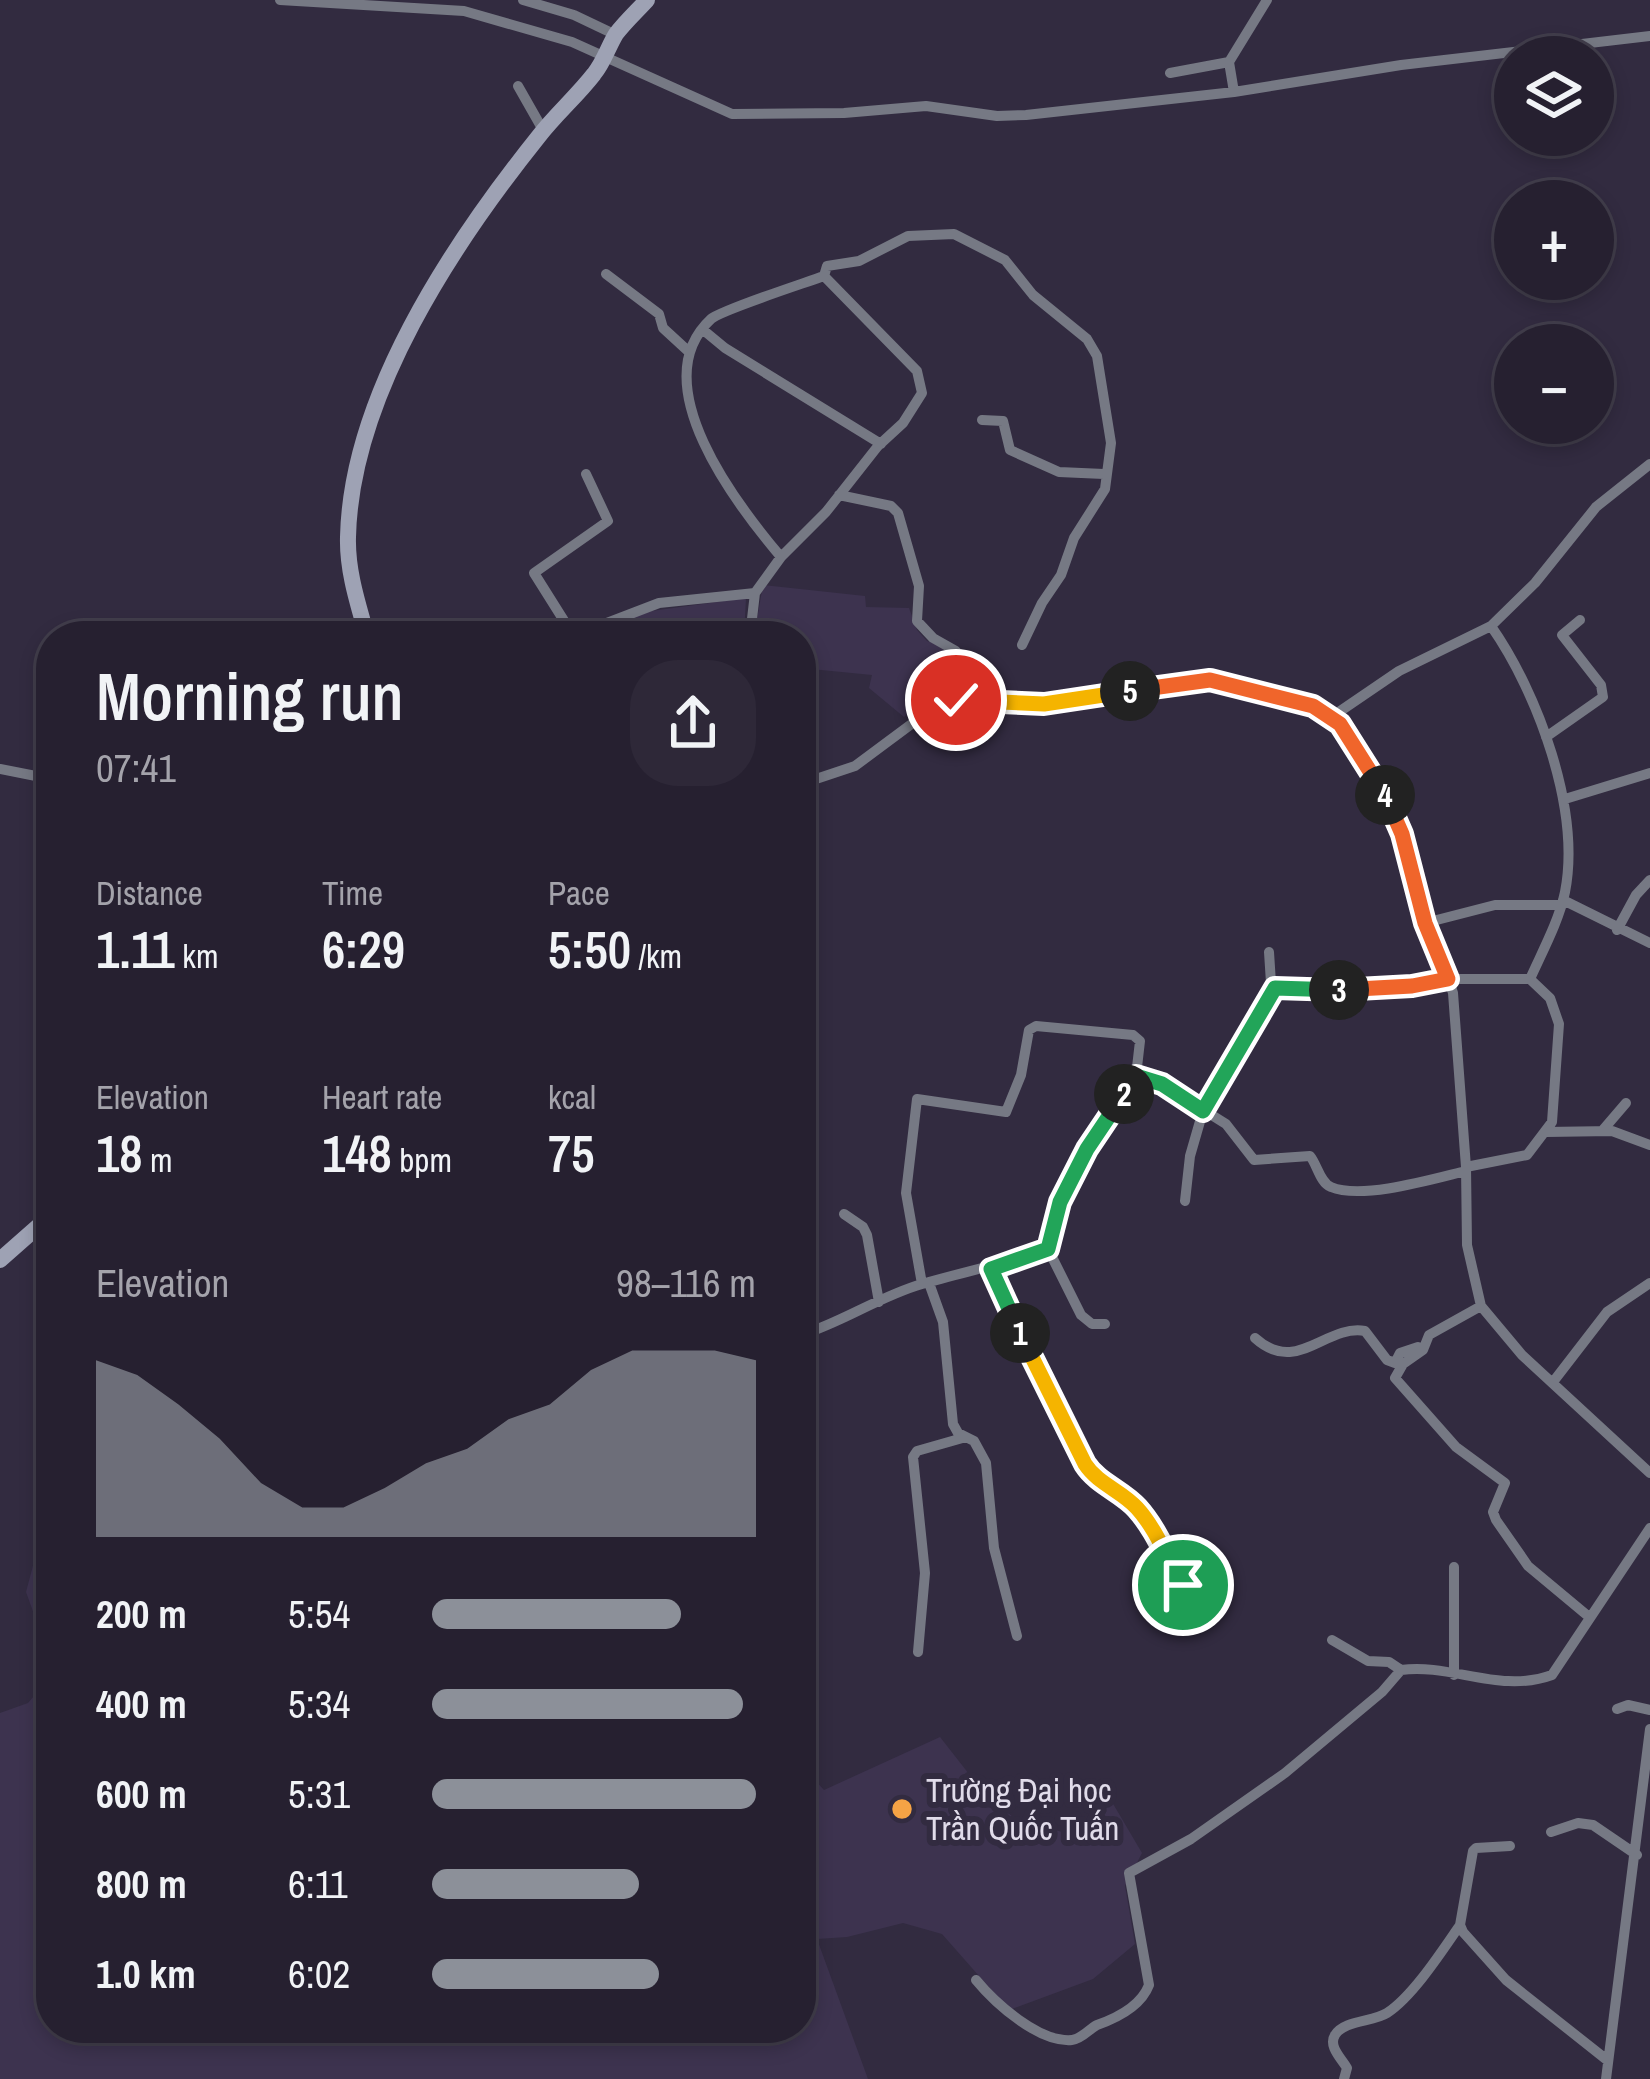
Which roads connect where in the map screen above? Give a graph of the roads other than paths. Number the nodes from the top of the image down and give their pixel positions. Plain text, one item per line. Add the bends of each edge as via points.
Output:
1 (280, 0) edge
2 (523, 0) edge
3 (647, 0) edge
4 (1267, 0) edge
5 (1650, 35) edge
6 (611, 46) junction
7 (1228, 62) junction
8 (1170, 74) dead end
9 (518, 86) dead end
10 (1234, 92) junction
11 (543, 130) junction
12 (606, 274) dead end
13 (824, 276) junction
14 (702, 329) junction
15 (688, 351) junction
16 (982, 420) dead end
17 (881, 444) junction
18 (1650, 464) edge
19 (586, 474) dead end
20 (1104, 474) junction
21 (839, 496) junction
22 (781, 557) junction
23 (755, 593) junction
24 (1580, 620) dead end
25 (363, 621) edge
26 (564, 621) edge
27 (611, 621) edge
28 (752, 621) edge
29 (1491, 626) junction
30 (1022, 645) dead end
31 (960, 699) junction
32 (1333, 716) junction
33 (1546, 737) junction
34 (0, 769) edge
35 (1650, 773) edge
36 (36, 775) edge
37 (816, 779) edge
38 (1565, 799) junction
39 (1650, 880) edge
40 (1562, 903) junction
41 (1425, 923) junction
42 (1617, 930) junction
43 (1650, 943) edge
44 (1269, 952) dead end
45 (1448, 979) junction
46 (1530, 979) junction
47 (1275, 988) junction
48 (1136, 1076) junction
49 (1625, 1103) dead end
50 (1203, 1111) junction
51 (1602, 1131) junction
52 (1546, 1132) junction
53 (1650, 1145) edge
54 (1466, 1169) junction
55 (1185, 1201) dead end
56 (844, 1214) dead end
57 (36, 1228) edge
58 (1048, 1249) junction
59 (0, 1260) edge
60 (991, 1269) junction
61 (1650, 1282) edge
62 (926, 1283) junction
63 (879, 1302) junction
64 (1481, 1306) junction
65 (1105, 1324) dead end
66 (816, 1330) edge
67 (1255, 1338) dead end
68 (1424, 1343) junction
69 (1553, 1382) junction
70 (968, 1436) junction
71 (1650, 1473) edge
72 (1650, 1528) edge
73 (1454, 1567) dead end
74 (1588, 1616) junction
75 (1162, 1623) dead end
76 (1017, 1636) dead end
77 (1332, 1640) dead end
78 (918, 1652) dead end
79 (1401, 1670) junction
80 (1454, 1675) junction
81 (1617, 1709) dead end
82 (1650, 1710) edge
83 (1650, 1729) edge
84 (1648, 1761) edge
85 (1551, 1832) dead end
86 (1510, 1846) dead end
87 (1637, 1855) junction
88 (1460, 1925) junction
89 (976, 1980) dead end
90 (1607, 2060) junction
91 (1344, 2079) edge
92 (1606, 2079) edge

1 - 6 street via 464,10
2 - 6 street via 574,15
3 - 6 street
4 - 7 street
5 - 10 street
6 - 10 street via 718,110 748,116 926,106 1007,116
6 - 11 street
7 - 8 street
7 - 10 street
9 - 11 street
11 - 25 street via 442,269 369,428 348,556
12 - 15 street via 659,314
13 - 14 street via 715,314
13 - 17 street via 921,377 917,405
13 - 20 street via 827,266 938,232 1000,256 1097,356 1111,443
14 - 15 street
14 - 17 street
15 - 22 street via 691,403 713,465
16 - 20 street via 1003,421 1010,450 1059,472
17 - 21 street
18 - 29 street via 1596,507
19 - 26 street via 608,520 534,573
20 - 30 street via 1105,488
21 - 22 street
21 - 31 street via 898,513 919,586 917,621 956,651
22 - 23 street
23 - 27 street via 659,602
23 - 28 street
24 - 33 street via 1562,636 1603,698
29 - 32 street via 1399,671
29 - 33 street
31 - 32 street via 1044,704 1210,680
31 - 37 street via 929,711 855,766
32 - 41 street via 1381,786
33 - 38 street
34 - 36 street
35 - 38 street
38 - 40 street
39 - 42 street
40 - 41 street via 1495,905
40 - 42 street
40 - 46 street
41 - 45 street
42 - 43 street
44 - 47 street
45 - 46 street
45 - 47 street
45 - 54 street
46 - 52 street via 1550,998 1559,1024
47 - 50 street
48 - 50 street
48 - 58 street via 1060,1202
48 - 62 street via 1140,1041 1133,1035 1036,1026 1006,1112 916,1099 906,1193
49 - 51 street
50 - 54 street via 1257,1161 1310,1156 1332,1187 1387,1189
50 - 55 street
51 - 52 street
51 - 53 street
52 - 54 street via 1527,1155
54 - 64 street via 1467,1245
56 - 63 street via 867,1235
57 - 59 street
58 - 60 street
58 - 65 street via 1081,1315
60 - 62 street
60 - 75 street via 1085,1464 1145,1518 1183,1585 1185,1603
61 - 69 street via 1607,1312
62 - 63 street
62 - 70 street via 943,1322 953,1424
63 - 66 street
64 - 68 street
64 - 69 street
67 - 68 street via 1299,1353 1340,1333 1365,1331 1395,1363
68 - 74 street via 1395,1378 1456,1447 1505,1483 1496,1520 1528,1566
69 - 71 street
70 - 76 street via 986,1463 994,1549
70 - 78 street via 913,1457 925,1573
72 - 74 street
73 - 80 street
74 - 80 street via 1549,1677
77 - 79 street
79 - 80 street
79 - 89 street via 1285,1773 1129,1873 1149,1985 1119,2017 1076,2039 1049,2035 1014,2018
81 - 82 street
83 - 84 street
84 - 87 street
85 - 87 street via 1593,1826
86 - 88 street via 1473,1851
87 - 90 street
88 - 90 street via 1505,1980
88 - 91 street via 1388,2013 1333,2037
90 - 92 street

